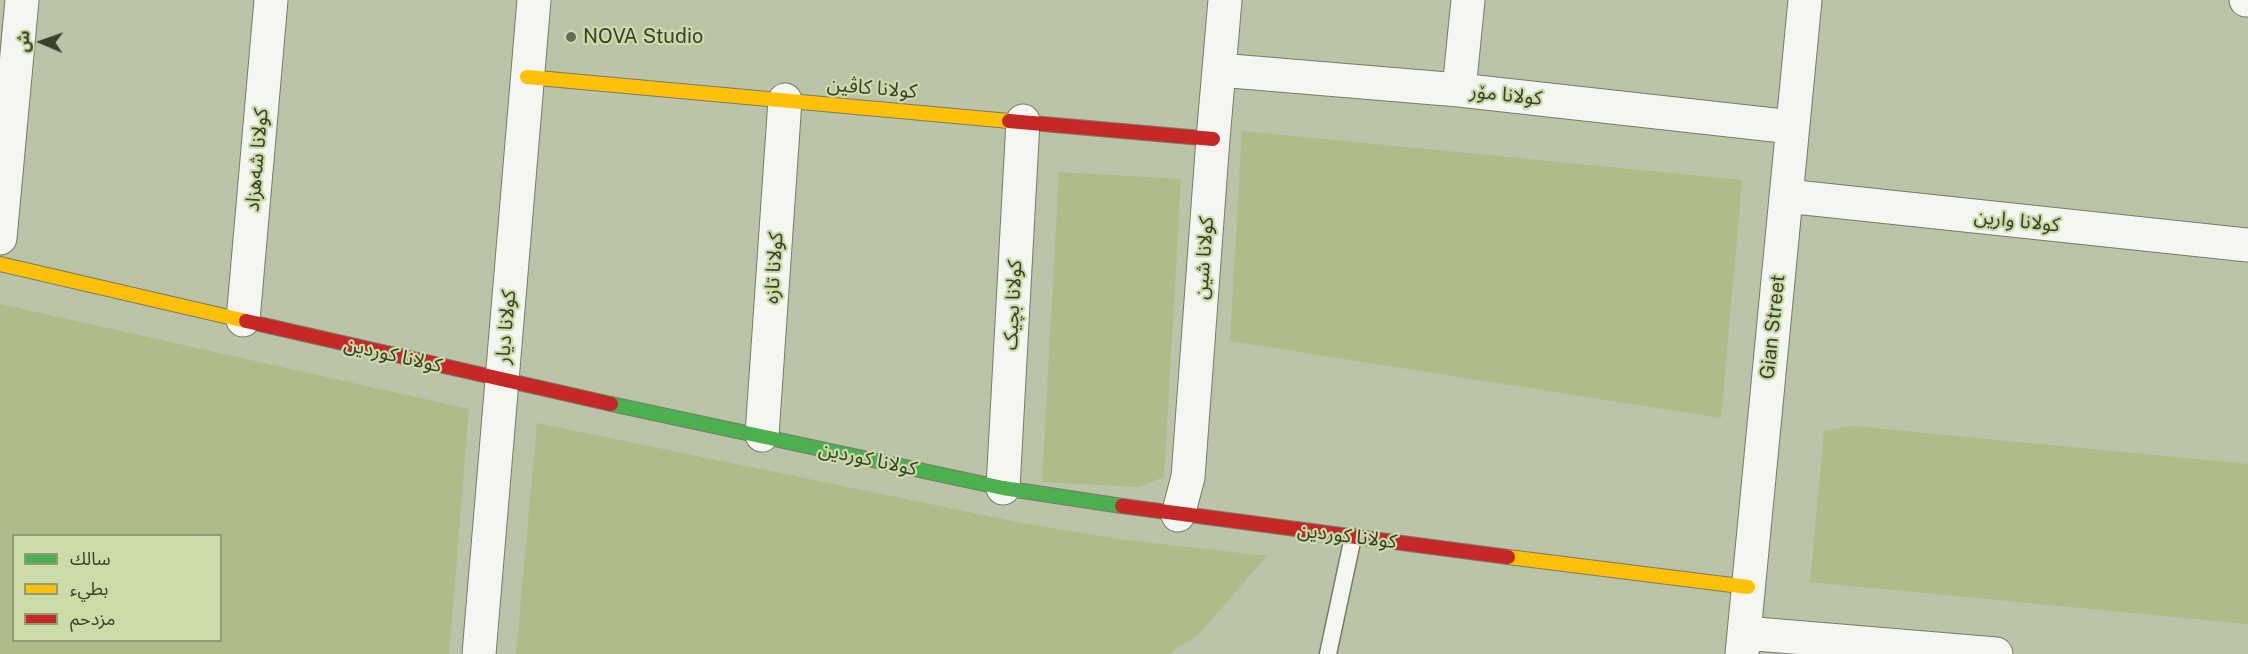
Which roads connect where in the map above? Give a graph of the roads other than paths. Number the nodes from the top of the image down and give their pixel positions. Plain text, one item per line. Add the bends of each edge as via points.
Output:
1 (22, 0) edge
2 (271, 0) edge
3 (534, 0) edge
4 (1225, 0) edge
5 (1468, 0) edge
6 (1805, 0) edge
7 (1219, 70) junction
8 (527, 77) junction
9 (1459, 90) junction
10 (785, 100) junction
11 (1023, 122) junction
12 (1792, 128) junction
13 (1213, 139) junction
14 (1786, 196) junction
15 (0, 238) edge
16 (2248, 245) edge
17 (0, 264) edge
18 (243, 320) junction
19 (501, 380) junction
20 (762, 435) junction
21 (1003, 488) junction
22 (1178, 515) junction
23 (1353, 537) junction
24 (1748, 587) junction
25 (1743, 644) edge
26 (479, 654) edge
27 (1328, 654) edge
28 (1996, 654) edge

1 - 15 street
2 - 18 street, کولانا شەهزاد
3 - 8 street, کولانا دیار
4 - 7 street, کولانا شین
5 - 9 street
6 - 12 street, Gian Street
7 - 9 street, کولانا مۆر
7 - 13 street, کولانا شین
8 - 10 street, کولانا کاڤین
8 - 19 street, کولانا دیار
9 - 12 street, کولانا مۆر
10 - 11 street, کولانا کاڤین
10 - 20 street, کولانا تازە
11 - 13 street, کولانا کاڤین
11 - 21 street, کولانا بچیک
12 - 14 street, Gian Street
13 - 22 street, کولانا شین via 1188,477
14 - 16 street, کولانا وارین
14 - 24 street, Gian Street
17 - 18 street, کولانا کوردین
18 - 19 street, کولانا کوردین
19 - 20 street, کولانا کوردین
19 - 26 street, کولانا دیار
20 - 21 street, کولانا کوردین
21 - 22 street, کولانا کوردین
22 - 23 street, کولانا کوردین
23 - 24 street, کولانا کوردین
23 - 27 lane
24 - 25 street, Gian Street
25 - 28 street

